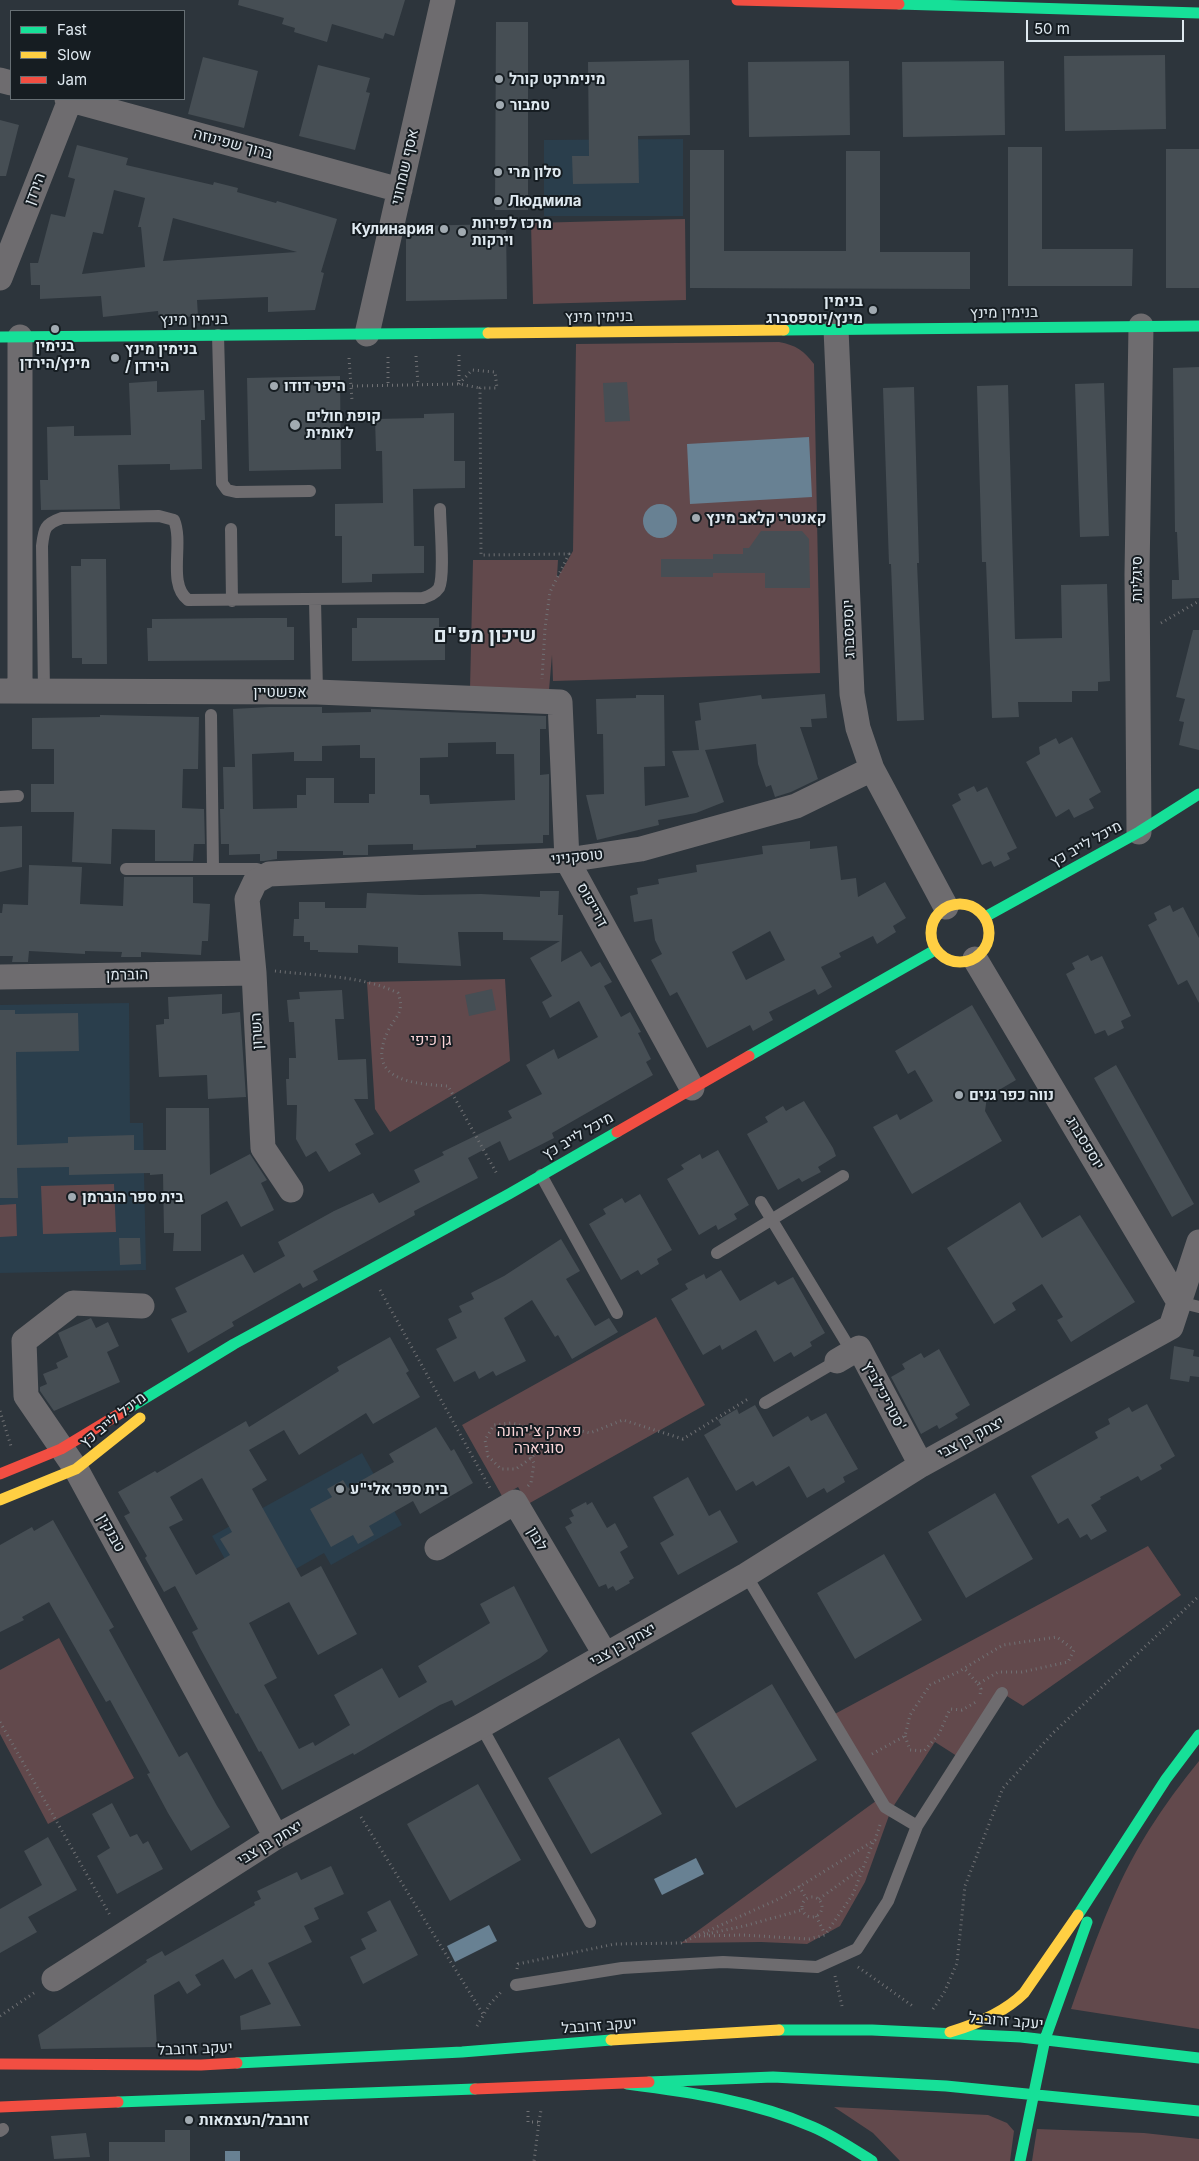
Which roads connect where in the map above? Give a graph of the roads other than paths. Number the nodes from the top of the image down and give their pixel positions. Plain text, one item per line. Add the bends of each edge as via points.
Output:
1 (443, 0) edge
2 (737, 0) edge
3 (1067, 4) edge
4 (1199, 14) edge
5 (68, 100) edge
6 (72, 100) edge
7 (400, 190) junction
8 (0, 278) edge
9 (1141, 326) junction
10 (1199, 326) edge
11 (836, 329) junction
12 (367, 334) junction
13 (218, 335) junction
14 (10, 337) edge
15 (310, 491) dead end
16 (440, 509) dead end
17 (10, 512) edge
18 (231, 529) dead end
19 (315, 600) junction
20 (232, 601) junction
21 (21, 691) edge
22 (317, 692) junction
23 (550, 701) joint
24 (211, 715) dead end
25 (872, 770) junction
26 (1199, 794) edge
27 (18, 796) dead end
28 (0, 797) edge
29 (1139, 832) junction
30 (567, 860) junction
31 (126, 869) dead end
32 (213, 869) junction
33 (268, 874) junction
34 (946, 907) junction
35 (985, 917) junction
36 (935, 950) junction
37 (975, 959) junction
38 (253, 971) junction
39 (0, 977) edge
40 (692, 1088) junction
41 (541, 1175) junction
42 (842, 1176) dead end
43 (291, 1190) dead end
44 (761, 1202) dead end
45 (771, 1219) junction
46 (1199, 1242) edge
47 (717, 1253) dead end
48 (1189, 1304) edge
49 (142, 1306) dead end
50 (617, 1314) dead end
51 (234, 1344) junction
52 (844, 1357) junction
53 (765, 1403) road end
54 (61, 1449) junction
55 (921, 1465) junction
56 (76, 1469) junction
57 (0, 1474) edge
58 (0, 1500) edge
59 (437, 1548) dead end
60 (746, 1575) junction
61 (604, 1654) junction
62 (1002, 1692) dead end
63 (481, 1726) junction
64 (1199, 1736) edge
65 (917, 1826) junction
66 (276, 1837) junction
67 (1124, 1846) junction
68 (590, 1922) dead end
69 (54, 1979) road end
70 (516, 1984) road end
71 (950, 2032) junction
72 (1045, 2039) junction
73 (0, 2052) edge
74 (1199, 2058) edge
75 (0, 2064) edge
76 (32, 2066) junction
77 (627, 2084) junction
78 (1032, 2095) junction
79 (2, 2108) edge
80 (1199, 2111) edge
81 (872, 2161) edge
82 (1020, 2161) edge

1 - 7 street, אסף שמחוני
2 - 3 main road
3 - 4 main road
5 - 8 street, הירדן
6 - 7 street, ברוך שפינוזה
7 - 12 street, אסף שמחוני
9 - 10 main road, בנימין מינץ
9 - 11 main road, בנימין מינץ
9 - 29 street, סיגליות via 1137,637
11 - 12 main road, בנימין מינץ
11 - 25 street, יוספסברג via 852,694 858,728
12 - 13 main road, בנימין מינץ
13 - 14 main road, בנימין מינץ
13 - 15 lane via 222,484 227,490 236,492
14 - 17 street
16 - 19 lane via 439,588 432,595 423,598
17 - 21 street
18 - 20 lane
19 - 20 lane
19 - 22 lane
20 - 21 lane via 188,600 180,594 177,583 178,529 174,520 159,516 62,518 50,522 44,531
21 - 22 street, אפשטיין
22 - 23 street, אפשטיין
23 - 30 street, דרייפוס
24 - 32 lane
25 - 30 street, טוסקניני via 796,806 641,849
25 - 34 street, יוספסברג
26 - 29 main road, מיכל לייב כץ
27 - 28 lane
29 - 35 main road, מיכל לייב כץ
30 - 33 street, טוסקניני
30 - 40 street, דרייפוס
31 - 32 lane
32 - 33 lane via 257,869
33 - 38 street, השרון via 255,882 247,899
34 - 35 main road via 954,904 971,906
34 - 36 main road via 938,913 930,931
35 - 37 main road via 989,940
36 - 37 main road via 949,961
36 - 40 main road, מיכל לייב כץ
37 - 48 street, יוספסברג
38 - 39 street, הוברמן
38 - 43 street, השרון via 263,1148
40 - 41 main road, מיכל לייב כץ
41 - 50 lane
41 - 51 main road, מיכל לייב כץ
42 - 45 lane
44 - 45 lane
45 - 47 lane
45 - 52 lane
46 - 48 street, יצחק בן צבי
48 - 55 street, יצחק בן צבי via 1171,1327
49 - 54 street, טבנקין via 73,1304 24,1341 26,1396
51 - 54 main road, מיכל לייב כץ
51 - 56 main road, מיכל לייב כץ
52 - 53 lane
52 - 55 street, סטריכילביץ' via 859,1348
54 - 56 street, טבנקין
54 - 57 main road, מיכל לייב כץ
55 - 60 street, יצחק בן צבי
56 - 58 main road, מיכל לייב כץ
56 - 66 street, טבנקין
59 - 61 street, לבון via 509,1506
60 - 61 street, יצחק בן צבי
60 - 65 lane via 886,1807
61 - 63 street, יצחק בן צבי
62 - 65 lane
63 - 66 street, יצחק בן צבי
63 - 68 lane
64 - 67 main road via 1166,1779
65 - 70 lane via 888,1901 857,1949 817,1967 723,1962 638,1967
66 - 69 street, יצחק בן צבי
67 - 71 main road via 1024,1993 999,2012
67 - 72 main road via 1085,1926
71 - 72 main road, יעקב זרובבל
71 - 76 main road, יעקב זרובבל via 766,2030 462,2052 201,2065
72 - 74 main road, יעקב זרובבל
72 - 78 main road
73 - 76 main road
75 - 76 main road, יעקב זרובבל
77 - 78 main road via 773,2077 946,2086
77 - 79 main road
77 - 81 main road via 710,2095 764,2107 810,2124
78 - 80 main road
78 - 82 main road

